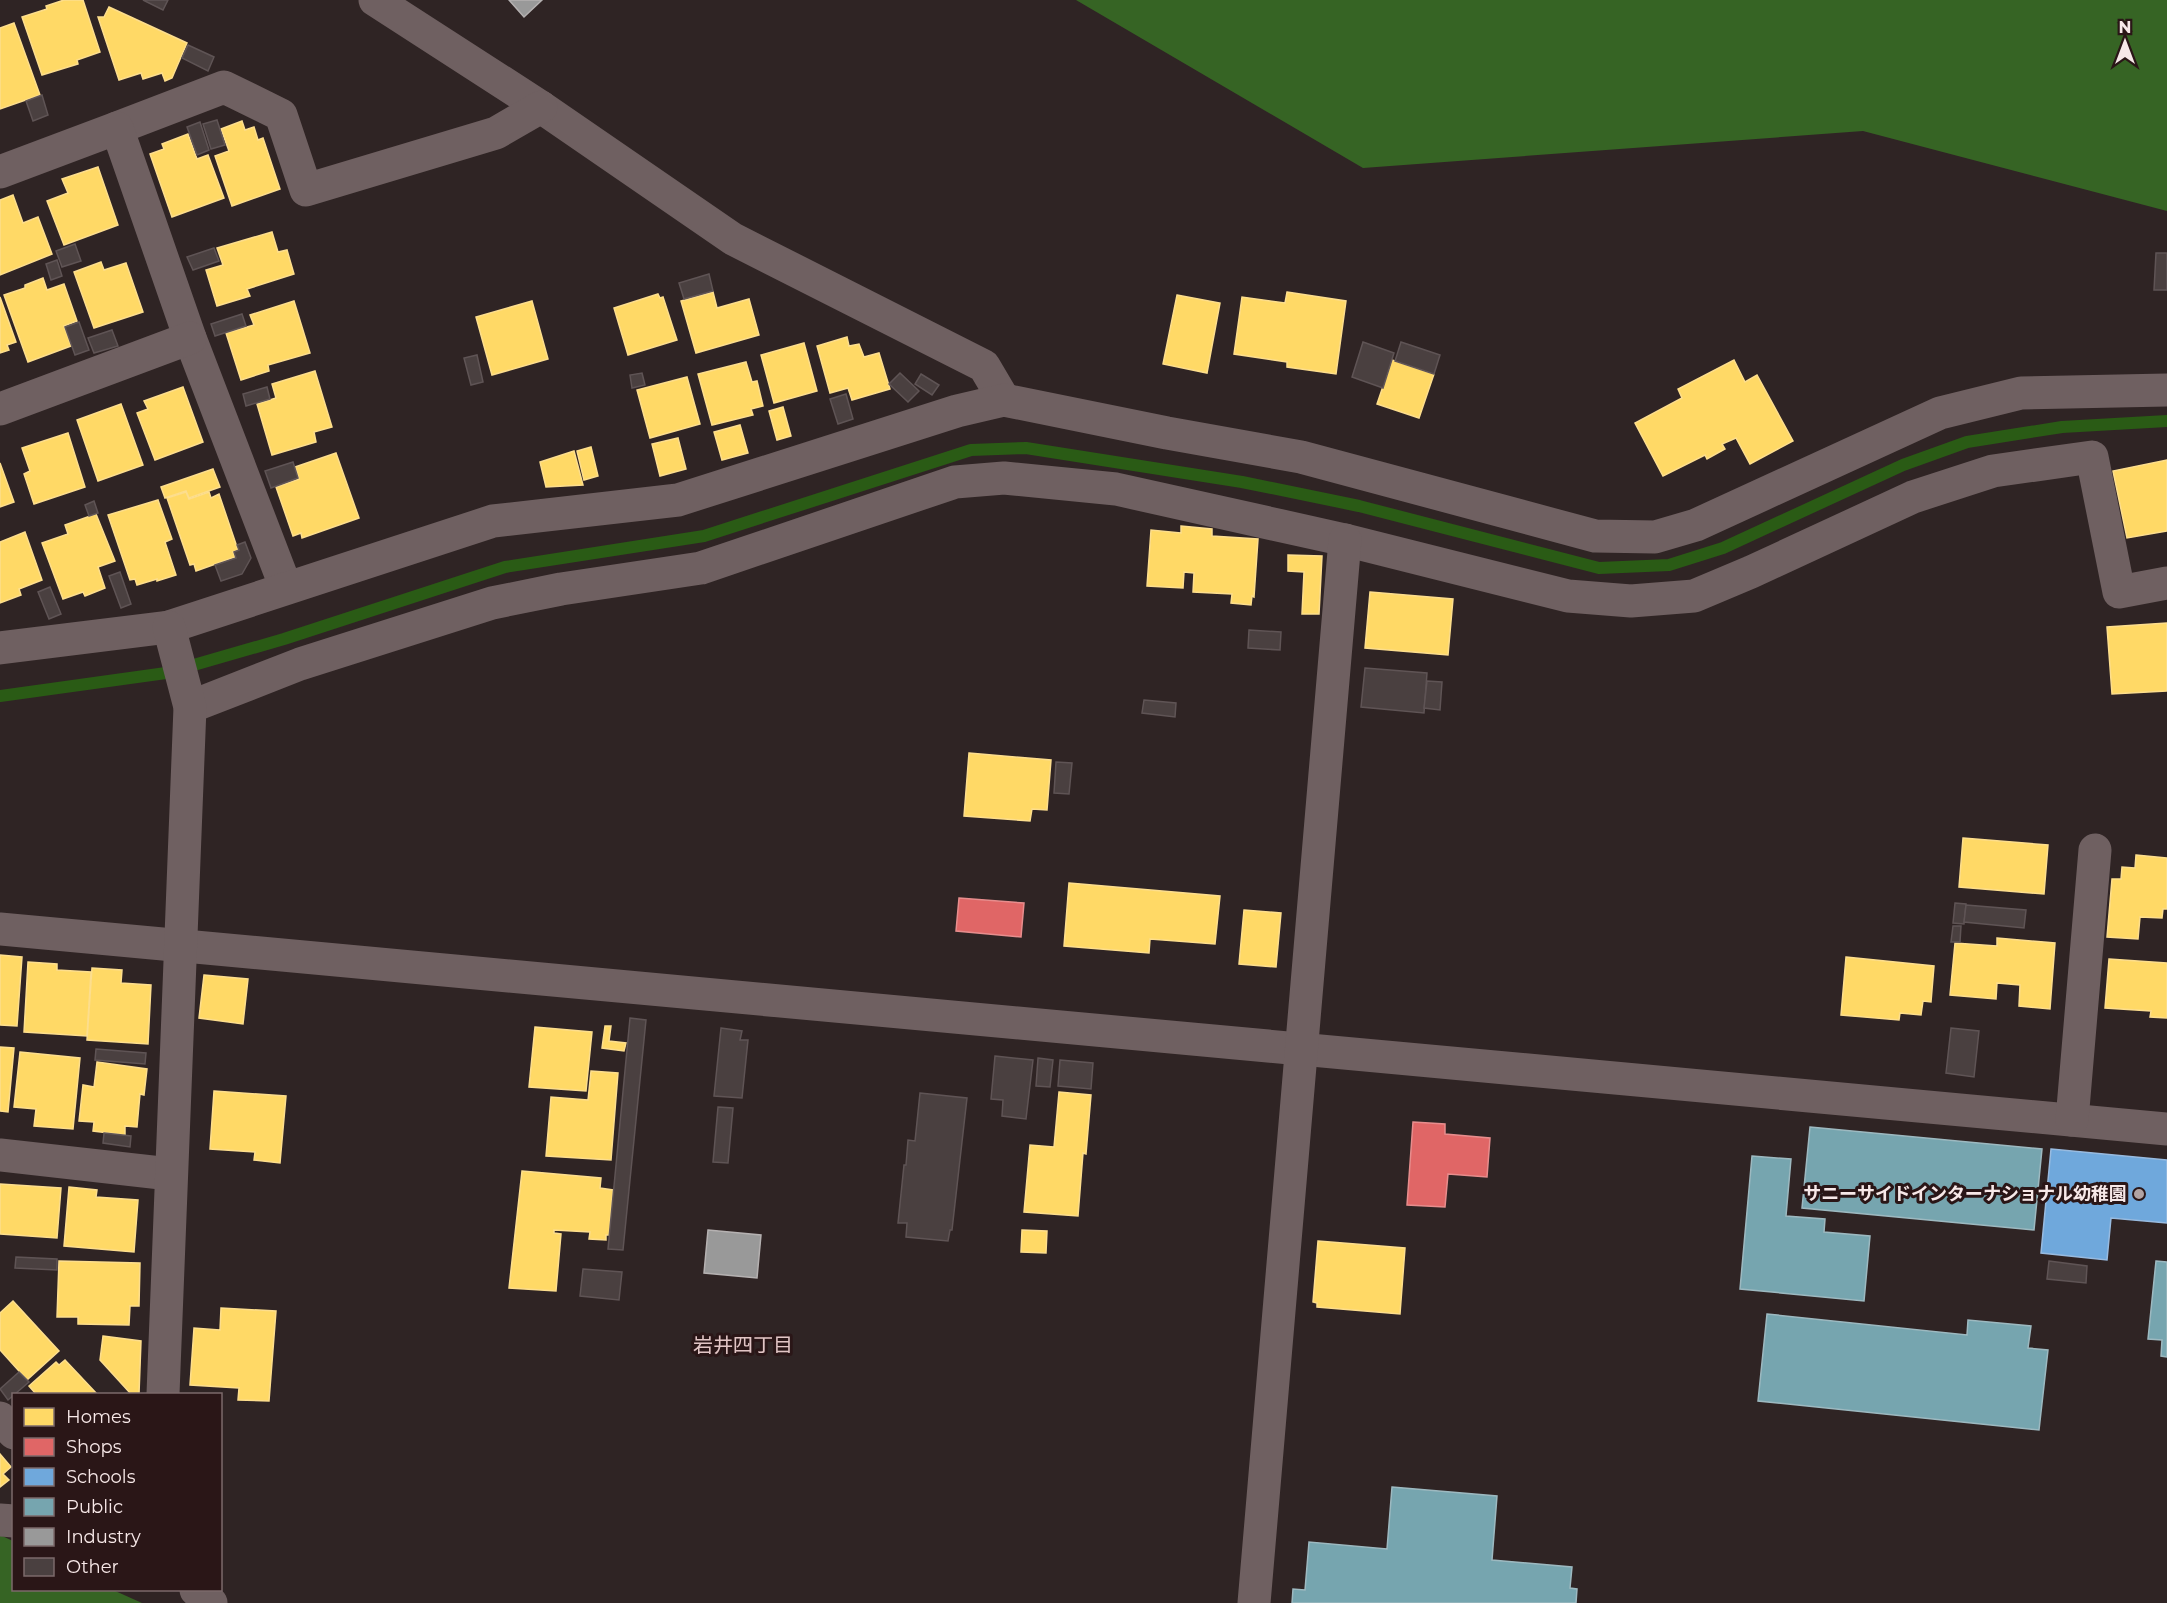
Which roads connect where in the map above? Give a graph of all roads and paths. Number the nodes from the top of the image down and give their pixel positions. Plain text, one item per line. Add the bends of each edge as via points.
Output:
1 (375, 0) edge
2 (541, 107) junction
3 (117, 128) junction
4 (0, 172) edge
5 (190, 338) junction
6 (2167, 390) edge
7 (1004, 400) junction
8 (0, 409) edge
9 (1345, 540) junction
10 (2167, 583) edge
11 (286, 588) junction
12 (172, 637) junction
13 (0, 648) edge
14 (187, 698) junction
15 (2095, 850) dead end
16 (0, 929) edge
17 (181, 946) junction
18 (1300, 1048) junction
19 (2072, 1120) junction
20 (2167, 1129) edge
21 (0, 1155) edge
22 (170, 1174) junction
23 (163, 1393) edge
24 (0, 1418) edge
25 (12, 1430) edge
26 (197, 1591) edge
27 (211, 1603) edge
28 (1254, 1603) edge

1 - 2 street
2 - 3 street via 496,133 306,190 281,116 224,87
2 - 7 street via 733,238 984,366
3 - 4 street
3 - 5 street
5 - 8 street
5 - 11 street
6 - 7 street via 2021,393 1940,413 1696,525 1655,537 1595,536 1301,457
7 - 11 street via 957,411 678,500 493,520
9 - 10 street via 1568,596 1631,601 1694,596 1913,497 1993,471 2092,457 2119,592
9 - 14 street via 1116,489 1004,478 955,483 701,568 492,603
9 - 18 street
11 - 12 street
12 - 13 street
12 - 14 street
14 - 17 street
15 - 19 street
16 - 17 street
17 - 18 street
17 - 22 street
18 - 19 street
18 - 28 street
19 - 20 street
21 - 22 street
22 - 23 street
24 - 25 street
26 - 27 street

